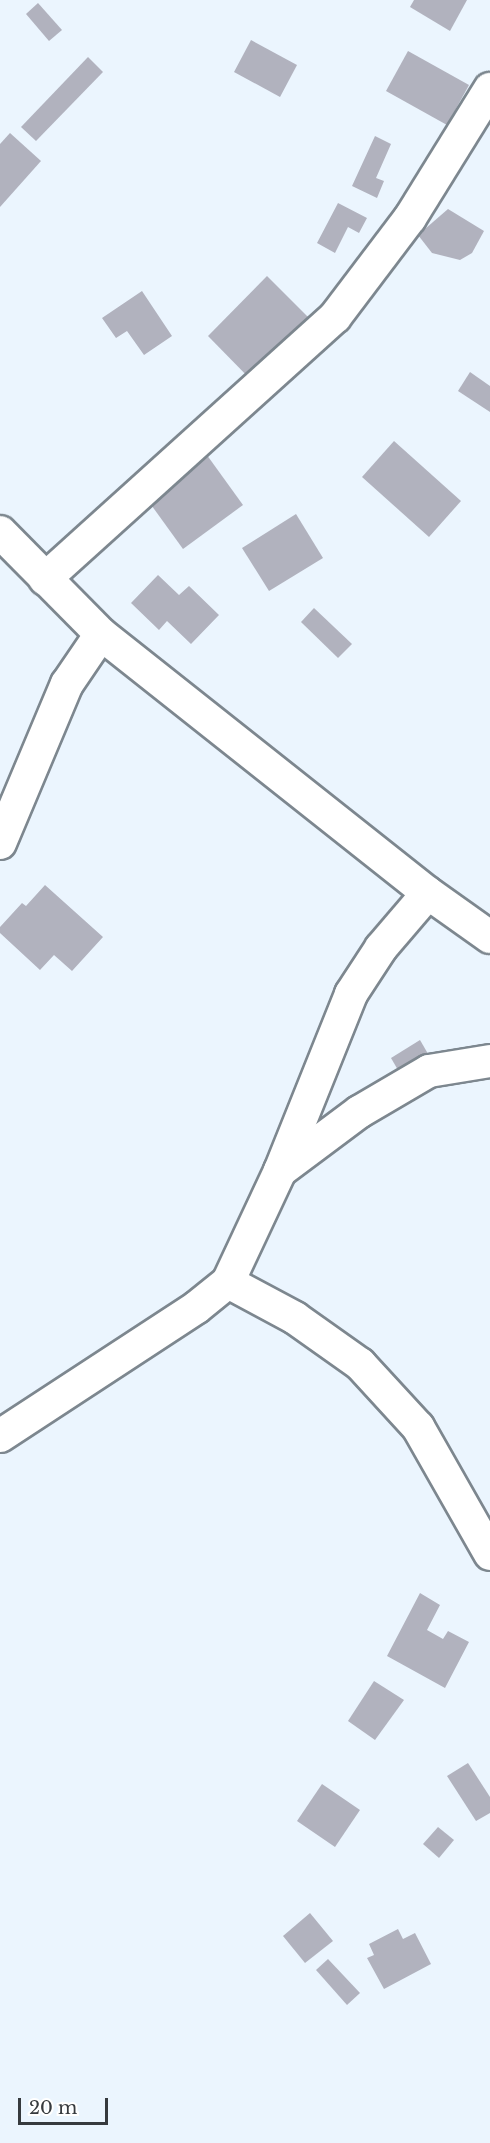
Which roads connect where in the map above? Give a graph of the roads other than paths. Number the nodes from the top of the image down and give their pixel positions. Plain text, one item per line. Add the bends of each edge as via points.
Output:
1 (490, 89) edge
2 (0, 532) edge
3 (45, 579) junction
4 (101, 634) junction
5 (0, 843) edge
6 (428, 893) junction
7 (490, 937) edge
8 (490, 1061) edge
9 (280, 1172) junction
10 (228, 1282) junction
11 (0, 1436) edge
12 (490, 1554) edge

1 - 3 street via 410,218 335,317
2 - 3 street
3 - 4 street
4 - 5 street via 67,684
4 - 6 street
6 - 7 street
6 - 9 street via 381,948 351,994
8 - 9 street via 429,1071 359,1112
9 - 10 street
10 - 11 street via 197,1307
10 - 12 street via 295,1318 360,1364 418,1427

